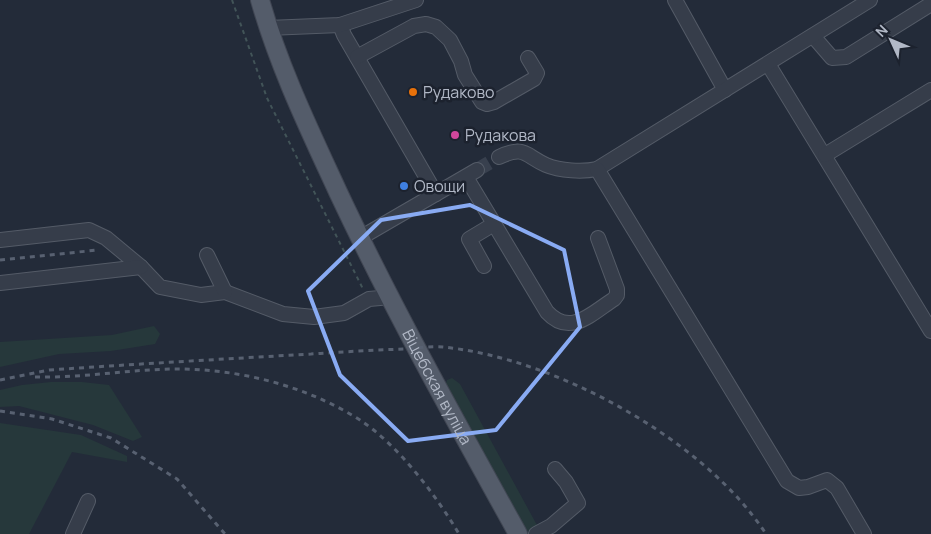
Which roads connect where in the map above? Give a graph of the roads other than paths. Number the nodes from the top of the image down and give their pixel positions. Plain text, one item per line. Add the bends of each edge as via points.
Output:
1 (260, 0) edge
2 (416, 0) edge
3 (675, 0) edge
4 (870, 0) edge
5 (931, 4) edge
6 (340, 25) junction
7 (268, 28) junction
8 (813, 36) junction
9 (357, 58) junction
10 (528, 58) dead end
11 (768, 64) junction
12 (725, 90) junction
13 (931, 90) edge
14 (825, 155) junction
15 (499, 157) tunnel mouth
16 (597, 169) junction
17 (436, 194) junction
18 (494, 224) junction
19 (360, 238) junction
20 (598, 238) dead end
21 (0, 240) edge
22 (207, 255) dead end
23 (484, 266) dead end
24 (141, 267) junction
25 (0, 283) edge
26 (225, 292) junction
27 (391, 297) junction
28 (931, 331) edge
29 (555, 469) dead end
30 (88, 501) dead end
31 (73, 534) edge
32 (518, 534) edge
33 (536, 534) edge
34 (864, 534) edge

1 - 7 main road, Віцебская вуліца
2 - 6 lane
3 - 12 lane
4 - 8 lane
5 - 8 lane via 846,57 832,58
6 - 7 lane
6 - 9 lane
7 - 19 main road, Віцебская вуліца via 287,81
8 - 11 lane
9 - 10 lane via 414,26 426,24 436,27 450,40 465,75 482,102 487,104 534,79 537,73
9 - 17 lane
11 - 12 lane
11 - 14 lane
12 - 16 lane
13 - 14 lane
14 - 28 lane
15 - 16 lane via 524,151 547,165 584,172
16 - 34 lane via 787,481 799,488 828,480 837,488
17 - 18 lane via 471,174
17 - 19 lane
18 - 20 lane via 546,312 564,324 576,323 617,294
18 - 23 lane via 469,239
19 - 27 main road, Віцебская вуліца
21 - 24 lane via 89,230 106,238
22 - 26 lane
24 - 25 lane
24 - 26 lane via 160,287 201,295
26 - 27 lane via 283,314 314,317 344,313 369,300
27 - 32 main road, Віцебская вуліца
29 - 33 lane via 578,503
30 - 31 lane

